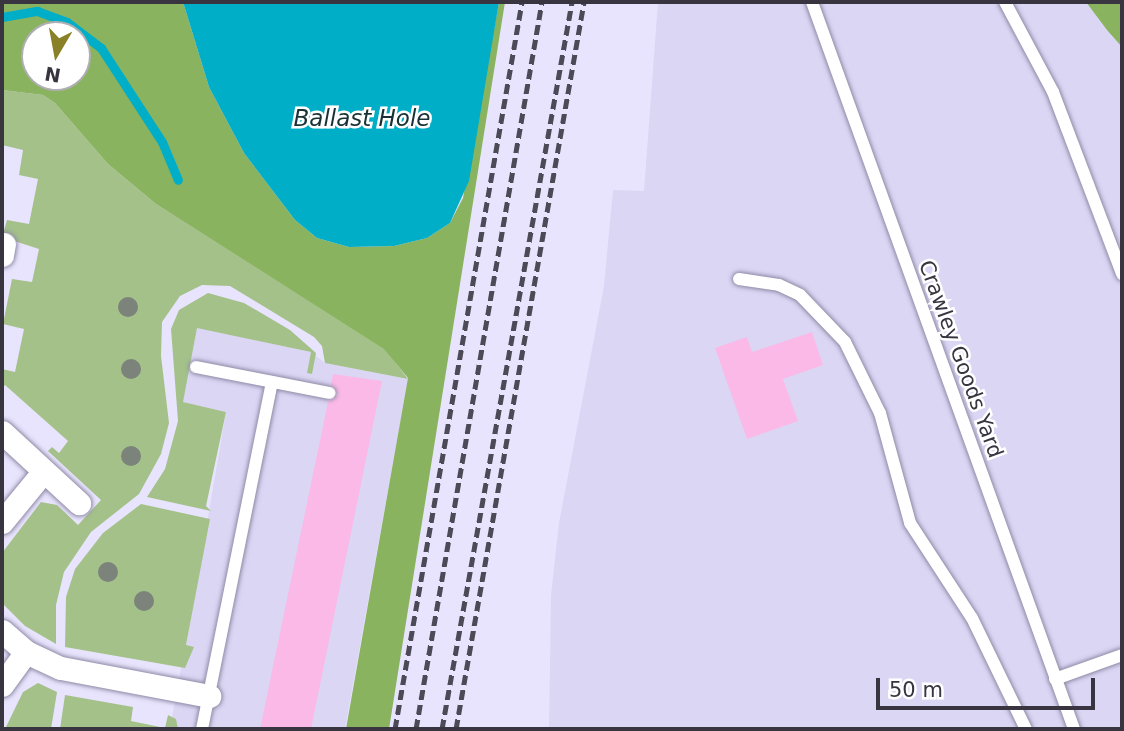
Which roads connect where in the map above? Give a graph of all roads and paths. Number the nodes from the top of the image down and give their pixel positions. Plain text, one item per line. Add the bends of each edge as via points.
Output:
1 (812, 2) edge
2 (1005, 2) edge
3 (1122, 274) edge
4 (739, 279) dead end
5 (196, 368) dead end
6 (272, 382) junction
7 (330, 393) dead end
8 (2, 432) edge
9 (43, 472) junction
10 (79, 503) dead end
11 (2, 522) edge
12 (2, 631) edge
13 (26, 652) junction
14 (1122, 655) edge
15 (1055, 679) junction
16 (2, 685) edge
17 (209, 696) junction
18 (202, 729) edge
19 (1026, 729) edge
20 (1074, 729) edge

1 - 15 lane, Crawley Goods Yard
2 - 3 lane via 1053,92
4 - 19 lane via 779,285 800,295 845,342 880,413 913,530 972,618
5 - 6 lane
6 - 7 lane
6 - 17 lane
8 - 9 street
9 - 10 street
9 - 11 street
12 - 13 street
13 - 16 street
13 - 17 street via 61,667
14 - 15 lane
15 - 20 lane, Crawley Goods Yard
17 - 18 lane

